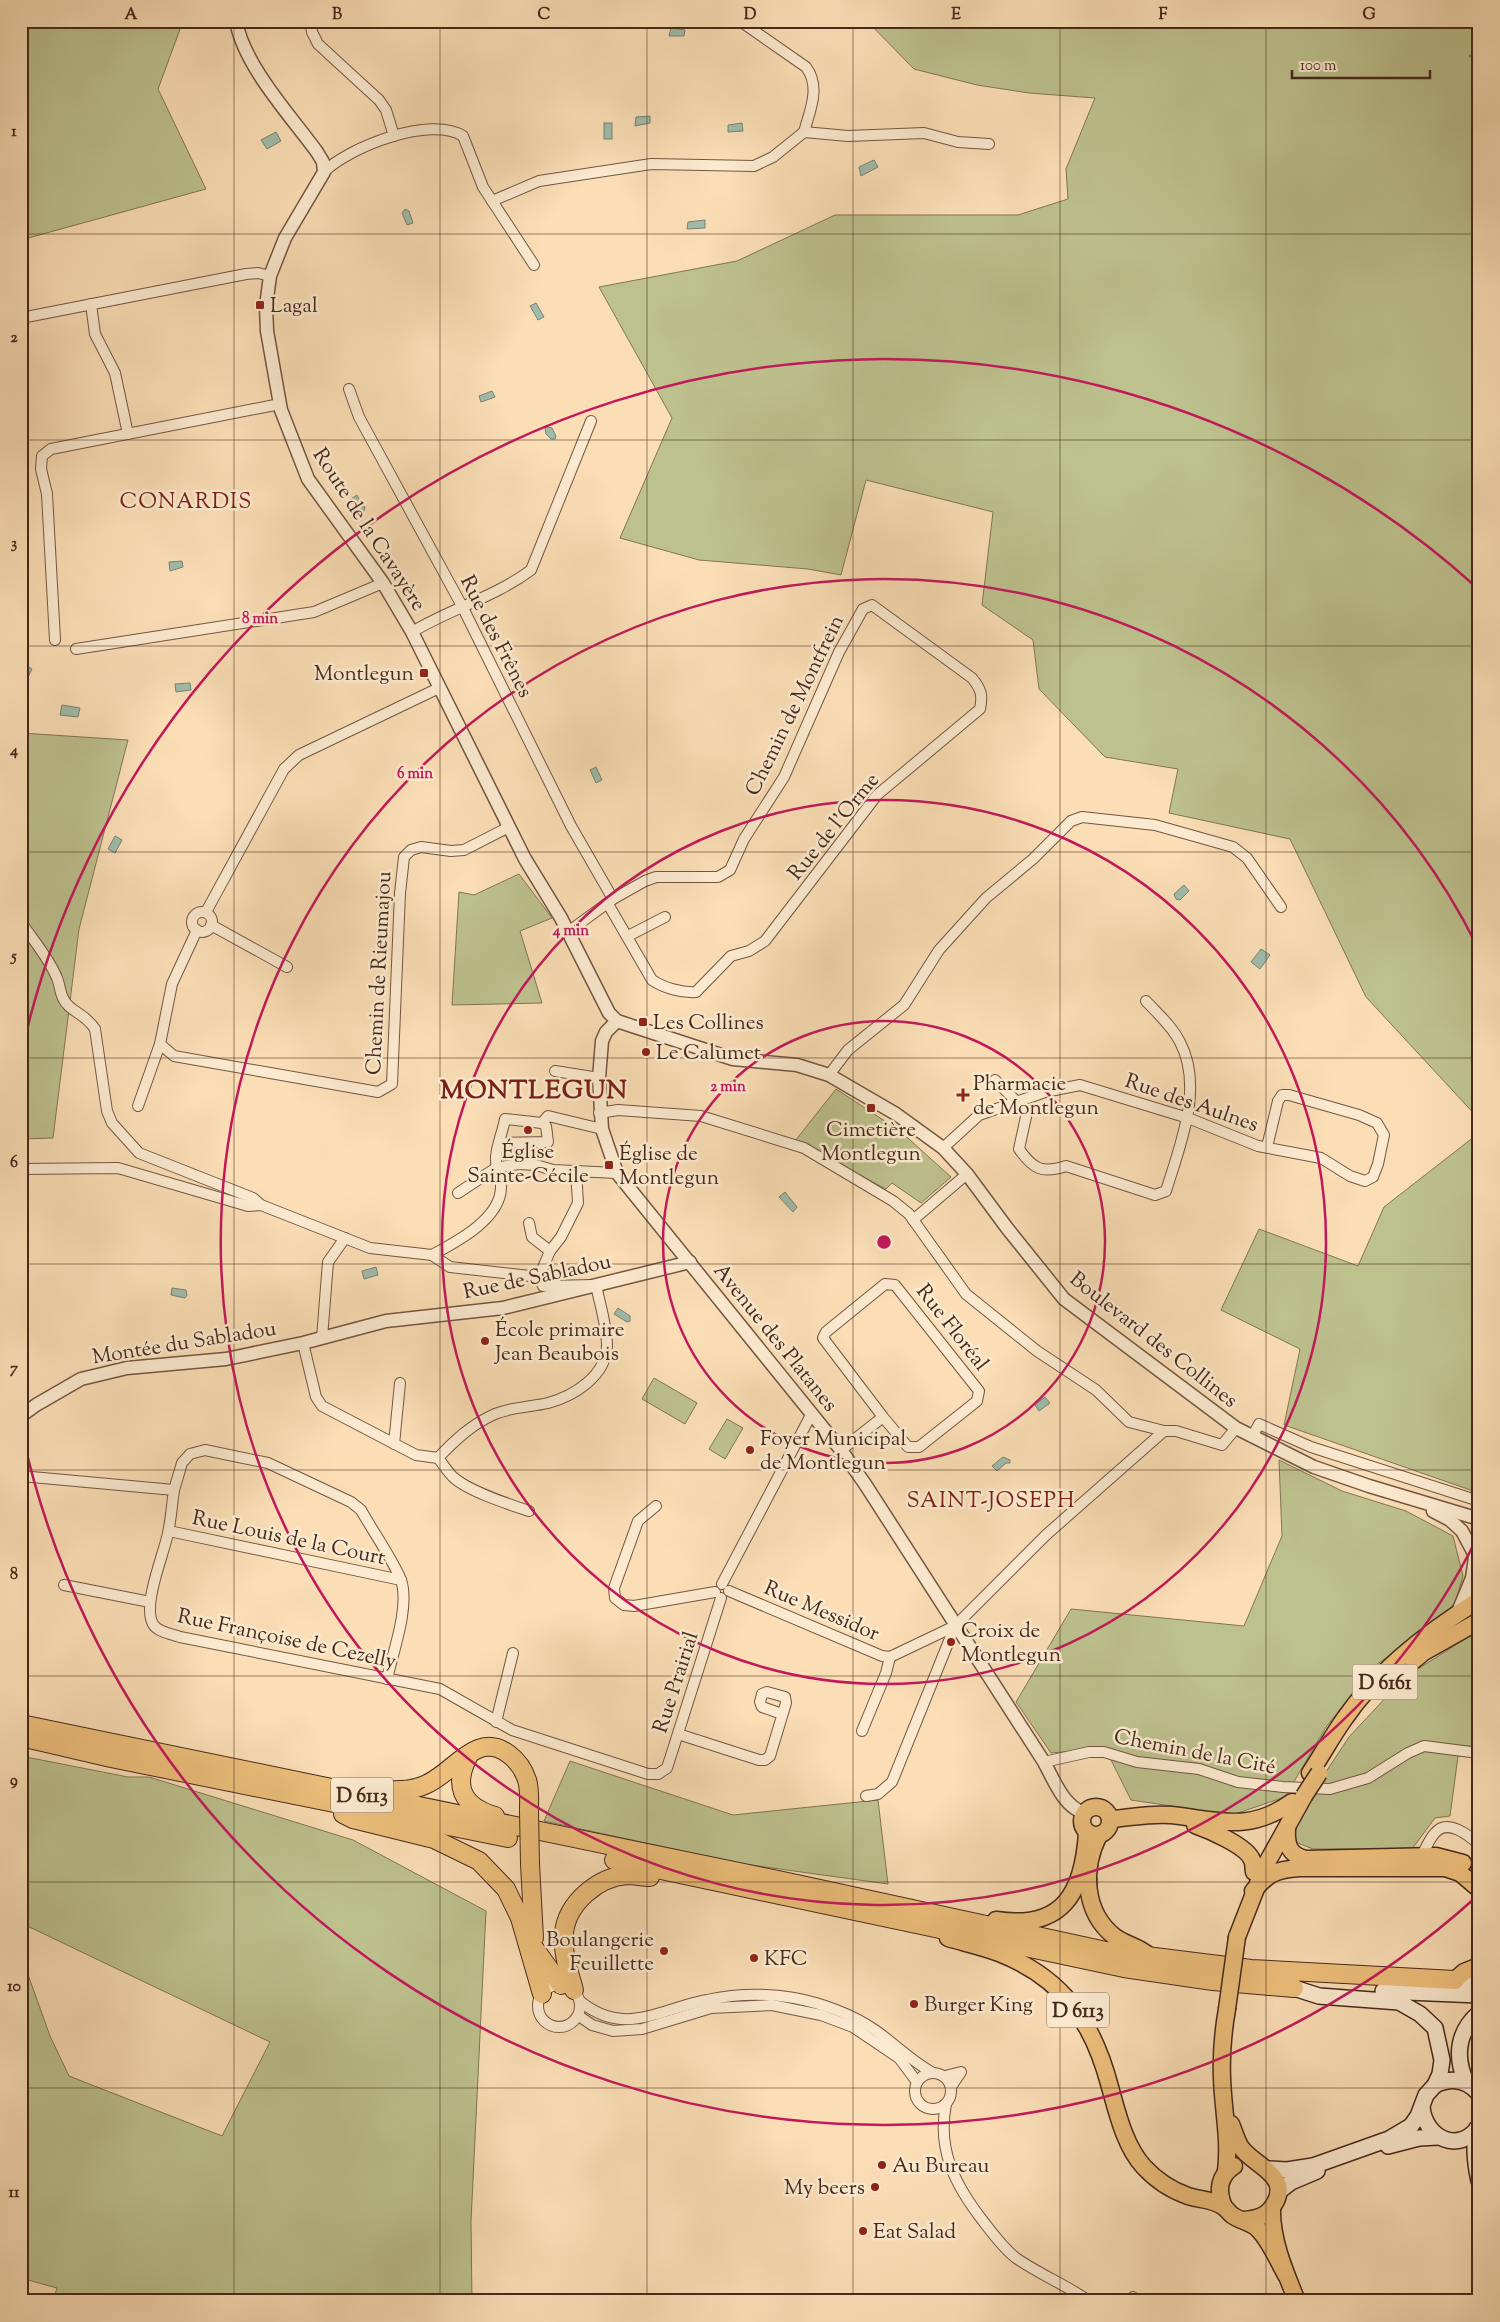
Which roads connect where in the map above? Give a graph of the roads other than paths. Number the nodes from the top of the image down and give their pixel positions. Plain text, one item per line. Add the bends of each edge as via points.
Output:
1 (236, 21) edge
2 (310, 21) edge
3 (740, 21) edge
4 (804, 132) junction
5 (394, 136) junction
6 (989, 144) dead end
7 (324, 172) junction
8 (492, 201) junction
9 (534, 265) dead end
10 (270, 276) junction
11 (91, 304) junction
12 (21, 318) edge
13 (350, 389) dead end
14 (280, 404) junction
15 (591, 421) dead end
16 (128, 434) junction
17 (383, 583) junction
18 (462, 606) junction
19 (864, 609) joint
20 (412, 632) junction
21 (55, 640) dead end
22 (76, 649) dead end
23 (439, 688) junction
24 (508, 827) junction
25 (611, 902) junction
26 (1281, 907) dead end
27 (206, 912) junction
28 (665, 917) dead end
29 (21, 922) edge
30 (211, 926) junction
31 (197, 930) junction
32 (568, 932) junction
33 (628, 936) junction
34 (287, 967) dead end
35 (1146, 1001) dead end
36 (618, 1020) junction
37 (160, 1044) junction
38 (555, 1071) dead end
39 (829, 1075) junction
40 (599, 1078) junction
41 (995, 1080) dead end
42 (1017, 1101) junction
43 (138, 1106) dead end
44 (599, 1113) junction
45 (1188, 1118) junction
46 (542, 1123) junction
47 (602, 1129) junction
48 (500, 1143) junction
49 (1267, 1147) junction
50 (943, 1148) junction
51 (496, 1168) junction
52 (21, 1169) edge
53 (576, 1170) junction
54 (617, 1173) junction
55 (967, 1174) junction
56 (458, 1193) dead end
57 (261, 1205) junction
58 (914, 1220) junction
59 (529, 1223) dead end
60 (345, 1238) junction
61 (550, 1251) junction
62 (432, 1255) junction
63 (690, 1262) junction
64 (539, 1277) junction
65 (596, 1285) junction
66 (322, 1338) junction
67 (303, 1343) junction
68 (400, 1383) dead end
69 (812, 1413) junction
70 (21, 1416) edge
71 (883, 1417) junction
72 (1236, 1428) junction
73 (1164, 1431) junction
74 (1252, 1437) junction
75 (394, 1444) junction
76 (841, 1450) junction
77 (438, 1458) junction
78 (21, 1476) edge
79 (174, 1490) junction
80 (1416, 1501) junction
81 (1479, 1501) edge
82 (656, 1506) dead end
83 (529, 1511) dead end
84 (1479, 1519) edge
85 (169, 1531) junction
86 (1477, 1560) edge
87 (401, 1580) junction
88 (64, 1585) dead end
89 (722, 1591) junction
90 (1479, 1600) edge
91 (150, 1602) junction
92 (1457, 1614) junction
93 (1479, 1620) edge
94 (955, 1626) junction
95 (513, 1653) dead end
96 (890, 1657) junction
97 (387, 1679) junction
98 (782, 1714) dead end
99 (496, 1722) junction
100 (21, 1724) edge
101 (862, 1731) dead end
102 (678, 1734) junction
103 (21, 1737) edge
104 (121, 1745) junction
105 (1479, 1753) edge
106 (469, 1754) junction
107 (1044, 1762) junction
108 (1314, 1773) junction
109 (658, 1774) joint
110 (866, 1796) dead end
111 (304, 1797) junction
112 (1297, 1798) junction
113 (1084, 1813) junction
114 (1170, 1815) junction
115 (1110, 1819) junction
116 (1287, 1828) junction
117 (1435, 1832) junction
118 (1093, 1834) junction
119 (602, 1845) junction
120 (1479, 1845) edge
121 (1429, 1861) junction
122 (1254, 1872) junction
123 (1479, 1874) edge
124 (708, 1880) junction
125 (796, 1884) junction
126 (1479, 1889) edge
127 (1254, 1891) junction
128 (842, 1908) junction
129 (1237, 1937) junction
130 (536, 1949) junction
131 (1150, 1957) junction
132 (1479, 1966) edge
133 (536, 1972) junction
134 (1455, 1980) junction
135 (1479, 1982) edge
136 (1294, 1988) junction
137 (572, 1992) junction
138 (542, 1994) junction
139 (1479, 1995) edge
140 (1479, 2013) edge
141 (579, 2016) junction
142 (933, 2073) junction
143 (917, 2082) junction
144 (1466, 2082) junction
145 (1435, 2085) junction
146 (1479, 2094) edge
147 (946, 2104) junction
148 (1224, 2105) junction
149 (1422, 2107) junction
150 (929, 2109) junction
151 (942, 2124) junction
152 (1478, 2127) edge
153 (1438, 2137) junction
154 (1453, 2140) junction
155 (1475, 2163) junction
156 (1263, 2166) junction
157 (1226, 2171) junction
158 (1479, 2181) edge
159 (1275, 2200) junction
160 (1224, 2207) junction
161 (1243, 2220) junction
162 (1286, 2275) junction
163 (1089, 2301) edge
164 (1297, 2301) edge

1 - 7 street via 250,63 317,152
2 - 5 street via 318,44 379,100 386,110
3 - 4 street via 812,75 812,100
4 - 6 street via 848,136 924,133 958,142
4 - 8 street via 754,166 651,164 539,180
5 - 7 street via 380,139 346,156
5 - 8 street via 423,130 456,132 463,136 483,187
7 - 10 street, Route de la Cavayère via 285,238
8 - 9 street
10 - 11 street via 246,274
10 - 14 street, Route de la Cavayère via 267,331
11 - 12 street
11 - 16 street via 95,334 115,373
13 - 18 street, Rue des Frênes via 359,417
14 - 16 street
14 - 17 street, Route de la Cavayère via 308,478
15 - 18 street via 531,570 514,583
16 - 21 street via 51,449 42,456
17 - 20 street, Route de la Cavayère
17 - 22 street via 314,612
18 - 20 street
18 - 25 street, Rue des Frênes
19 - 25 street, Chemin de Montfrein via 839,652 784,777 744,839 730,870 718,877 656,877
19 - 33 street, Rue de l'Orme via 872,605 972,678 981,689 980,709 877,795 765,941 750,951 731,956 696,992 687,993 652,980
20 - 23 street, Route de la Cavayère
23 - 24 street, Route de la Cavayère
23 - 27 street via 299,755 284,769
24 - 32 street, Route de la Cavayère
24 - 37 street, Chemin de Rieumajou via 464,850 421,847 411,850 404,858 392,1084 378,1092 174,1056
25 - 32 street, Chemin de Montfrein
25 - 33 street, Rue de l'Orme
26 - 39 street via 1248,858 1233,847 1156,825 1082,817 1071,821 986,898 940,950 904,1005 848,1050
27 - 30 street via 211,917
27 - 31 street via 194,916 192,924
28 - 33 street
29 - 57 street via 49,963 64,1000 70,1008 88,1018 95,1029 107,1111 112,1123 139,1153 253,1198
30 - 31 street via 206,931
30 - 34 street
31 - 37 street via 172,984
32 - 36 street, Route de la Cavayère via 609,1014
35 - 45 street via 1168,1024 1187,1060 1190,1079
36 - 39 street, Boulevard des Collines via 734,1059 797,1065
36 - 40 street, Avenue des Platanes via 602,1041
37 - 43 street
38 - 40 street
39 - 50 street, Boulevard des Collines via 896,1114
40 - 44 street, Avenue des Platanes
41 - 42 street
42 - 45 street, Rue des Aulnes via 1080,1085
42 - 45 street via 1027,1112 1019,1149 1028,1162 1037,1168 1053,1171 1066,1166 1155,1195 1166,1190
42 - 50 street, Rue des Aulnes via 979,1115
44 - 47 street, Avenue des Platanes
44 - 58 street via 618,1110 701,1116 804,1148 893,1201
45 - 49 street, Rue des Aulnes via 1240,1140
46 - 47 street via 548,1116
46 - 48 street via 505,1119
46 - 48 street via 546,1126 548,1142
47 - 54 street, Avenue des Platanes
48 - 51 street
49 - 49 street, Rue des Aulnes via 1321,1158 1350,1176 1365,1181 1373,1177 1384,1136 1377,1123 1359,1115 1282,1095
50 - 55 street, Boulevard des Collines
51 - 53 street via 518,1164
51 - 56 street
51 - 62 street via 501,1187 497,1204 472,1233
52 - 57 street via 118,1168 248,1206
53 - 54 street
53 - 61 street via 578,1203
54 - 63 street, Avenue des Platanes
55 - 58 street
55 - 72 street, Boulevard des Collines via 1064,1299
57 - 60 street
58 - 73 street via 966,1294 1038,1352 1096,1390 1129,1422
59 - 61 street via 532,1237
60 - 62 street via 370,1248
60 - 66 street via 328,1262
61 - 64 street
62 - 64 street via 450,1267
63 - 65 street, Rue de Sabladou
63 - 69 street, Avenue des Platanes
64 - 65 street via 543,1286
65 - 66 street, Rue de Sabladou via 504,1308 386,1321
65 - 77 street via 607,1346 605,1356 587,1384 576,1393 550,1402 497,1413 463,1433
66 - 67 street, Rue de Sabladou
67 - 70 street, Montée du Sabladou via 226,1359 127,1368 81,1379
67 - 75 street via 316,1397 322,1406
68 - 75 street
69 - 76 street, Avenue des Platanes
69 - 89 street, Rue Prairial
71 - 71 street, Rue Floréal via 908,1447 919,1447 977,1401 979,1391 895,1285 885,1284 826,1332 824,1338
71 - 76 street
72 - 73 street via 1222,1445 1176,1431
72 - 74 street, Boulevard des Collines
73 - 94 street via 1046,1535
74 - 80 street, Boulevard des Collines via 1314,1468
74 - 81 street via 1259,1424 1311,1447
75 - 77 street via 416,1455
76 - 94 street, Avenue des Platanes
77 - 83 street via 454,1478 465,1485
78 - 79 street
79 - 85 street, Rue Françoise de Cezelly
79 - 87 street, Rue Françoise de Cezelly via 182,1463 190,1454 205,1450 268,1463 351,1502 360,1510
80 - 84 street
80 - 86 street via 1450,1520 1462,1531
82 - 89 street via 638,1521 614,1588 615,1598 624,1605 634,1606
85 - 87 street, Rue Louis de la Court
85 - 91 street, Rue Françoise de Cezelly
86 - 92 street
87 - 97 street via 404,1594 402,1612
88 - 91 street
89 - 96 street, Rue Messidor
89 - 102 street, Rue Prairial
90 - 92 main road, D 6161
91 - 97 street, Rue Françoise de Cezelly via 153,1625 180,1637
92 - 108 main road, D 6161 via 1406,1652 1372,1685 1345,1717
93 - 108 main road, D 6161 via 1424,1652 1385,1682
94 - 96 street, Rue Messidor
94 - 107 street, Avenue des Platanes
94 - 110 street via 892,1782 878,1794
95 - 99 street
96 - 101 street
97 - 99 street, Rue Françoise de Cezelly via 440,1689
98 - 102 street via 770,1756 765,1760
99 - 109 street, Rue Françoise de Cezelly via 648,1774
100 - 104 highway, D 6113
102 - 109 street, Rue Prairial via 667,1768
103 - 111 highway, D 6113
104 - 106 highway via 215,1757 363,1788 392,1791 427,1784
104 - 119 highway, D 6113
105 - 107 street, Chemin de la Cité via 1424,1746 1368,1778 1330,1788 1238,1782 1199,1769 1137,1762 1104,1752
106 - 119 highway via 460,1774 460,1789 470,1803 485,1813
106 - 130 highway, bridge via 479,1748 497,1748 521,1766 528,1782
107 - 113 street, Avenue des Platanes via 1063,1798
108 - 112 main road, D 6161
111 - 124 highway, D 6113
111 - 133 highway via 353,1819 434,1839 480,1861 510,1896
112 - 114 main road via 1276,1814 1260,1819 1222,1823
112 - 116 main road, D 6161
112 - 122 main road, D 6161
113 - 115 main road via 1096,1807 1105,1811
113 - 118 main road via 1081,1822
114 - 115 main road
114 - 122 main road via 1210,1830 1245,1851 1252,1859
115 - 118 main road via 1106,1831
116 - 121 main road via 1286,1843 1297,1857
116 - 127 main road, D 6161
117 - 120 street via 1452,1827
117 - 121 street
117 - 121 street
118 - 125 main road, D 6113 via 1080,1880 1071,1895 1058,1909 1038,1920 1010,1922 881,1896
118 - 131 main road, D 6113 via 1087,1880 1095,1912 1115,1938 1140,1948
119 - 125 highway, D 6113
121 - 123 main road via 1459,1861
121 - 126 main road via 1460,1873
121 - 127 main road via 1370,1870 1280,1870 1267,1875
122 - 129 main road via 1245,1896
124 - 128 highway, D 6113
124 - 137 highway via 626,1875 601,1883 584,1894 571,1910 564,1933
125 - 131 highway, D 6113 via 1106,1951
127 - 129 main road
128 - 136 highway, D 6113 via 1124,1968
128 - 160 main road, D 6113 via 998,1953 1033,1969 1062,1992 1078,2010 1106,2070 1116,2110 1131,2147 1143,2166 1163,2184
129 - 148 main road, bridge via 1222,2042
130 - 133 highway
130 - 137 highway
131 - 134 highway, D 6113 via 1251,1969
132 - 134 main road
133 - 138 highway
134 - 135 main road, D 6113
136 - 139 main road, D 6113
136 - 145 main road via 1319,1996 1400,2002 1420,2014 1435,2028 1440,2043 1442,2060
137 - 138 street via 548,1988
137 - 141 street
137 - 142 street via 595,2013 614,2020 639,2019 706,2000 748,1994 794,1998 852,2017 873,2028
138 - 141 street via 538,2008 540,2016 550,2026 563,2027
140 - 144 main road via 1470,2020 1458,2057
141 - 143 street via 613,2031 642,2029 711,2008 772,2005 820,2015 853,2027 899,2058
142 - 143 street via 926,2074
142 - 147 street via 944,2076 951,2087
143 - 150 street via 916,2098
144 - 145 main road via 1444,2081
144 - 146 main road
145 - 149 main road via 1426,2095
147 - 150 street
147 - 151 street
148 - 156 main road via 1240,2146
148 - 157 main road via 1228,2153
149 - 153 main road via 1423,2119
149 - 156 main road via 1411,2126 1389,2139 1313,2166 1287,2170
150 - 151 street
151 - 163 street via 946,2154 958,2187 995,2237 1016,2258
152 - 154 main road via 1467,2137
152 - 155 main road via 1474,2139
153 - 154 main road
153 - 159 main road via 1419,2138 1354,2157 1291,2182
154 - 155 main road
155 - 158 main road
156 - 157 main road via 1240,2162
156 - 159 main road via 1276,2180
157 - 160 main road via 1219,2187
159 - 161 main road via 1264,2216
159 - 162 main road via 1272,2221
160 - 161 main road
161 - 162 main road via 1260,2232
162 - 164 main road

